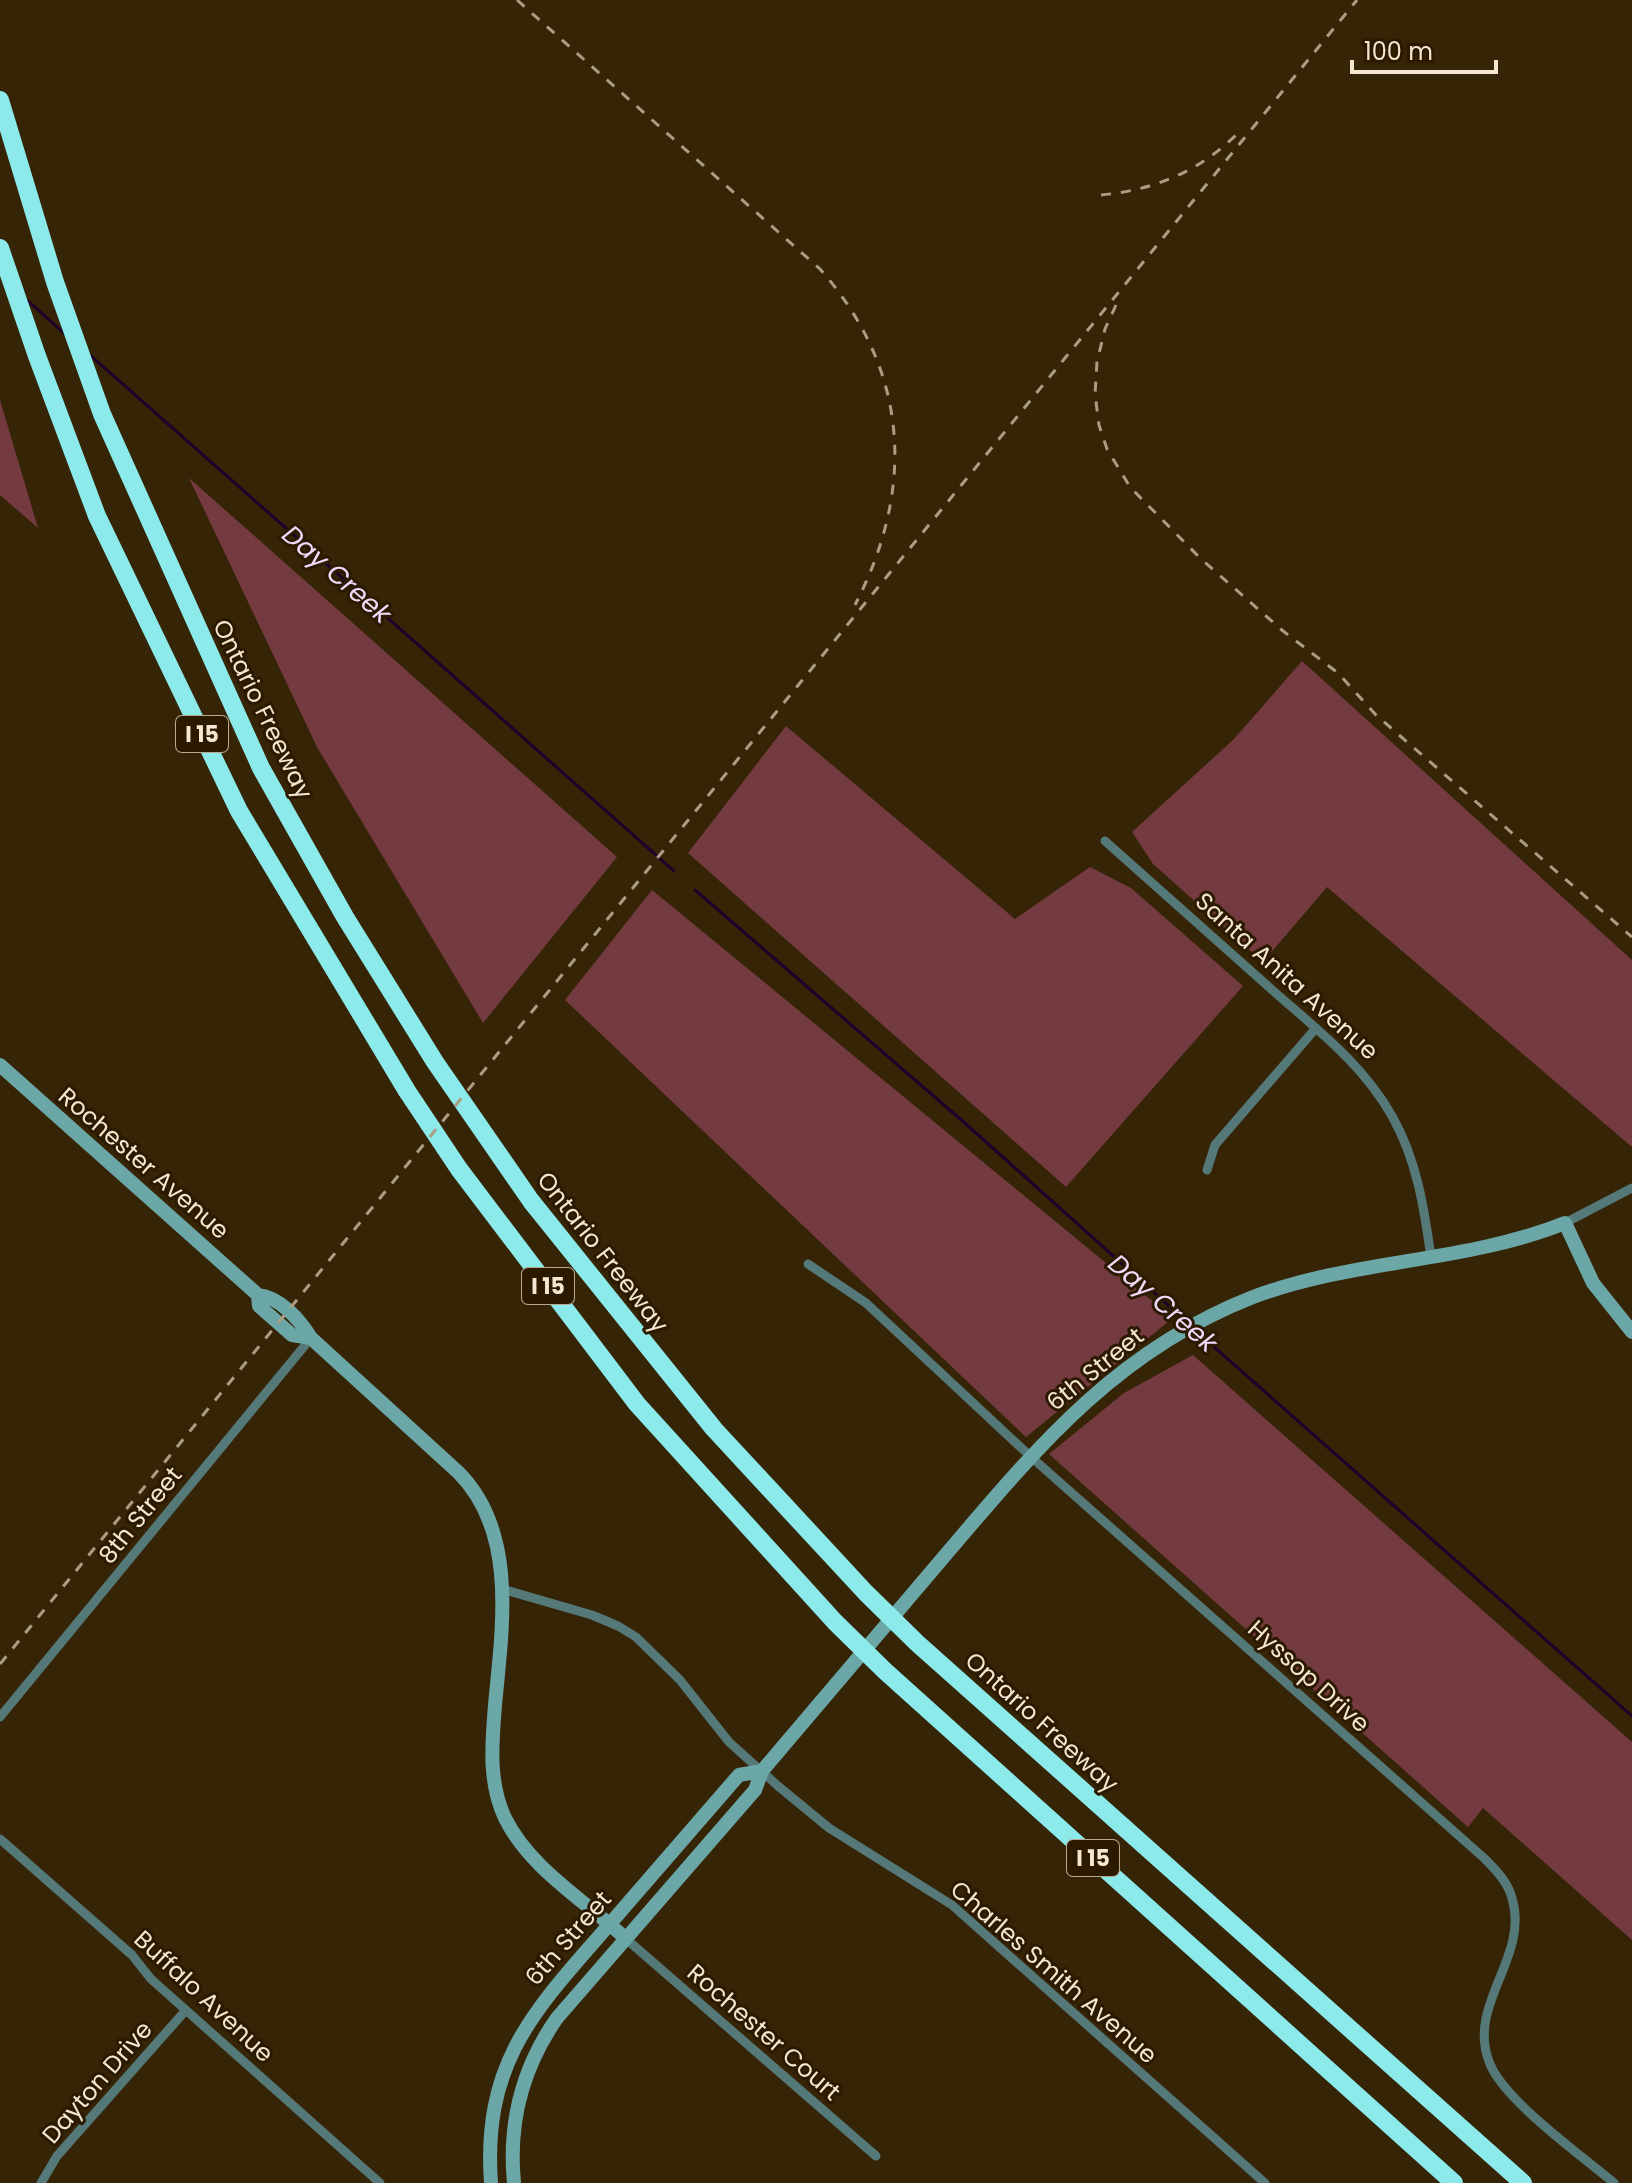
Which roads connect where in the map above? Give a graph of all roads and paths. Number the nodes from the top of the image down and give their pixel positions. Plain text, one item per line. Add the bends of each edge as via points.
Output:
1 (0, 100) edge
2 (0, 248) edge
3 (1105, 841) dead end
4 (1316, 1028) junction
5 (0, 1065) edge
6 (1207, 1170) dead end
7 (1632, 1188) edge
8 (1565, 1223) junction
9 (1431, 1257) junction
10 (808, 1264) dead end
11 (1632, 1332) edge
12 (311, 1338) junction
13 (1030, 1456) junction
14 (502, 1589) junction
15 (0, 1717) edge
16 (762, 1771) junction
17 (0, 1839) edge
18 (610, 1924) junction
19 (625, 1938) junction
20 (186, 2010) junction
21 (876, 2156) dead end
22 (41, 2183) edge
23 (380, 2183) edge
24 (491, 2183) edge
25 (514, 2183) edge
26 (1265, 2183) edge
27 (1454, 2183) edge
28 (1523, 2183) edge
29 (1614, 2183) edge

1 - 28 highway, Ontario Freeway / I 15 via 102,414 261,768 435,1062 531,1201 714,1429 866,1593
2 - 27 highway, I 15 via 97,516 239,811 459,1169 637,1404 835,1622
3 - 4 street, Santa Anita Avenue
4 - 6 street via 1215,1145
4 - 9 street, Santa Anita Avenue via 1360,1070 1394,1119 1417,1175
5 - 12 main road, Rochester Avenue via 258,1295 269,1296 288,1311
7 - 8 street, 6th Street
8 - 9 main road, 6th Street via 1507,1243
8 - 11 main road via 1593,1283
9 - 13 main road, 6th Street via 1294,1284 1215,1314 1167,1340 1083,1403
10 - 13 street, Hyssop Drive via 866,1303
12 - 14 main road, Rochester Avenue via 474,1490 492,1525
12 - 15 street, 8th Street
13 - 16 main road, 6th Street
13 - 29 street, Hyssop Drive via 1500,1875 1512,1896 1517,1923 1514,1947 1484,2024 1489,2062 1508,2093
14 - 16 street, Charles Smith Avenue via 592,1615 636,1637 680,1680 729,1742
14 - 18 main road, Rochester Avenue via 491,1745 497,1795 505,1818 533,1857
16 - 18 main road, 6th Street via 739,1775
16 - 19 main road, 6th Street via 755,1790
16 - 26 street, Charles Smith Avenue via 829,1828 952,1905
17 - 20 street, Buffalo Avenue
18 - 19 main road, Rochester Avenue
18 - 24 main road, 6th Street via 543,1999 508,2061 491,2131
19 - 21 street, Rochester Court
19 - 25 main road, 6th Street via 538,2046 514,2125
20 - 22 street, Dayton Drive via 57,2156
20 - 23 street, Buffalo Avenue

